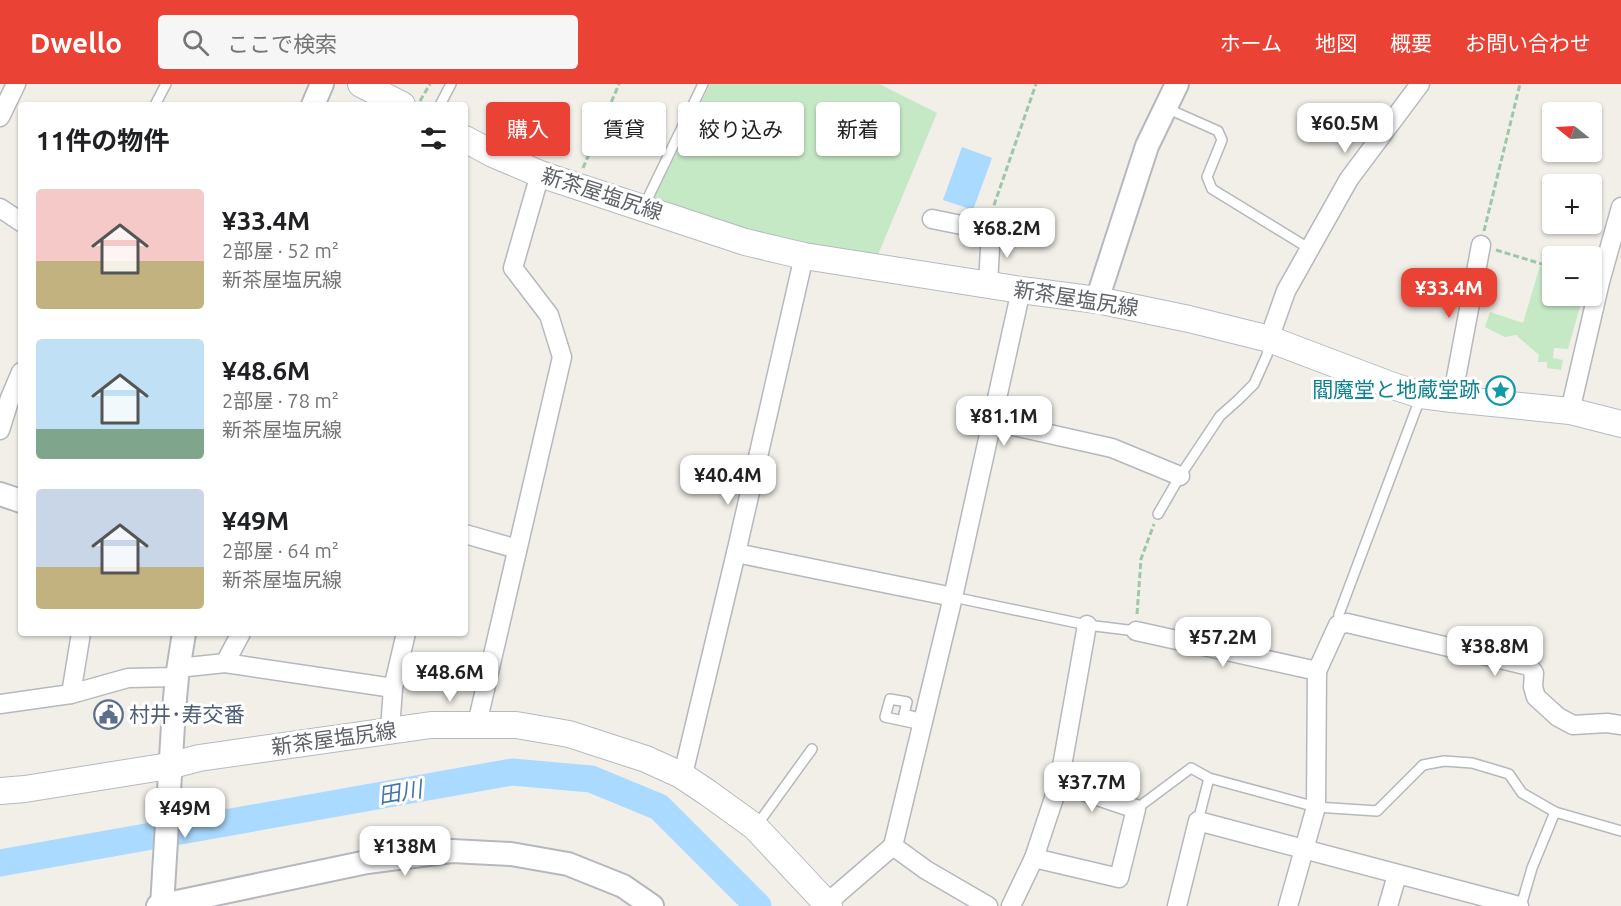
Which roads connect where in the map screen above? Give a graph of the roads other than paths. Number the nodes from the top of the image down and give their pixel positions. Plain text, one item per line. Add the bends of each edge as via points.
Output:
1 (16, 84) edge
2 (166, 84) edge
3 (322, 84) edge
4 (361, 84) edge
5 (451, 84) edge
6 (703, 84) edge
7 (1177, 84) edge
8 (1420, 84) edge
9 (157, 102) edge
10 (314, 102) edge
11 (396, 102) edge
12 (442, 102) edge
13 (1165, 108) junction
14 (0, 117) edge
15 (468, 141) edge
16 (540, 174) junction
17 (1621, 207) edge
18 (0, 208) edge
19 (643, 208) junction
20 (932, 219) dead end
21 (18, 220) edge
22 (1618, 225) edge
23 (1480, 245) road end
24 (1310, 249) junction
25 (804, 256) junction
26 (988, 284) junction
27 (1021, 290) junction
28 (1096, 300) junction
29 (1269, 339) junction
30 (18, 379) edge
31 (1421, 394) junction
32 (1452, 399) junction
33 (1570, 411) junction
34 (991, 421) junction
35 (1621, 424) edge
36 (0, 430) edge
37 (1180, 476) junction
38 (0, 494) edge
39 (18, 500) edge
40 (1158, 514) road end
41 (468, 535) edge
42 (517, 549) junction
43 (736, 553) junction
44 (953, 597) junction
45 (1087, 625) junction
46 (1338, 625) junction
47 (1136, 631) joint
48 (81, 636) edge
49 (183, 636) edge
50 (239, 636) edge
51 (405, 636) edge
52 (225, 663) junction
53 (1317, 670) junction
54 (177, 672) junction
55 (393, 688) junction
56 (71, 694) junction
57 (0, 704) edge
58 (477, 724) junction
59 (1621, 725) edge
60 (390, 730) junction
61 (812, 749) dead end
62 (685, 766) dead end
63 (169, 777) junction
64 (1209, 778) junction
65 (1059, 783) junction
66 (0, 791) edge
67 (1317, 807) junction
68 (1136, 808) junction
69 (1555, 812) junction
70 (1198, 822) junction
71 (755, 827) junction
72 (1621, 831) edge
73 (893, 846) junction
74 (1304, 849) junction
75 (1034, 858) junction
76 (1397, 875) junction
77 (161, 902) edge
78 (828, 904) edge
79 (652, 906) edge
80 (988, 906) edge
81 (1011, 906) edge
82 (1177, 906) edge
83 (1288, 906) edge
84 (1388, 906) edge
85 (1520, 906) edge

1 - 14 street
2 - 9 lane
3 - 10 street
4 - 11 main road
5 - 12 lane
6 - 19 lane
7 - 13 street
8 - 24 street via 1349,179
13 - 24 lane via 1218,131 1222,140 1207,177 1212,189
13 - 28 street via 1147,146
15 - 16 main road, 新茶屋塩尻線
16 - 19 main road, 新茶屋塩尻線
16 - 42 street via 513,268 549,315 562,357
17 - 22 street
18 - 21 street
19 - 25 main road, 新茶屋塩尻線 via 745,242
20 - 26 street via 991,231
22 - 33 street
23 - 32 street
24 - 29 street via 1286,291
25 - 26 main road, 新茶屋塩尻線
25 - 43 street
26 - 27 main road, 新茶屋塩尻線
27 - 28 main road, 新茶屋塩尻線
27 - 34 street
28 - 29 main road, 新茶屋塩尻線
29 - 31 main road, 新茶屋塩尻線
29 - 37 lane via 1267,355 1254,384 1220,416
30 - 36 street
31 - 32 main road, 新茶屋塩尻線
31 - 46 lane
32 - 33 main road, 新茶屋塩尻線
33 - 35 main road, 新茶屋塩尻線
34 - 37 street via 1112,448
34 - 44 street
37 - 40 lane
38 - 39 street
41 - 42 street
42 - 58 street
43 - 44 street
43 - 62 street
44 - 45 lane
44 - 73 street
45 - 47 lane
45 - 65 street
46 - 53 street
46 - 59 street via 1347,623 1529,666 1534,673 1536,697 1558,717 1573,725
47 - 53 street
48 - 56 street
49 - 54 street
50 - 52 street
51 - 55 street
52 - 54 street
52 - 55 street
53 - 67 street
54 - 56 street via 128,678
54 - 63 street
55 - 60 street
56 - 57 street
58 - 60 main road, 新茶屋塩尻線
58 - 71 main road, 新茶屋塩尻線 via 516,725 569,734 646,759 681,775
60 - 63 main road, 新茶屋塩尻線 via 199,758
61 - 71 lane
63 - 66 main road, 新茶屋塩尻線
63 - 77 street
64 - 67 lane
64 - 68 lane via 1191,768
64 - 70 lane
65 - 68 street
65 - 75 street
67 - 69 lane via 1377,811 1423,765 1444,761 1473,763 1509,774 1522,793
67 - 74 street
68 - 75 street via 1119,878
69 - 72 lane
69 - 85 lane
70 - 74 street
70 - 82 street
71 - 78 main road, 新茶屋塩尻線
73 - 78 street
73 - 80 street
74 - 76 street
74 - 83 street
75 - 81 street
76 - 84 street
76 - 85 street
77 - 79 street via 367,862 452,850 512,854 568,864 623,886

